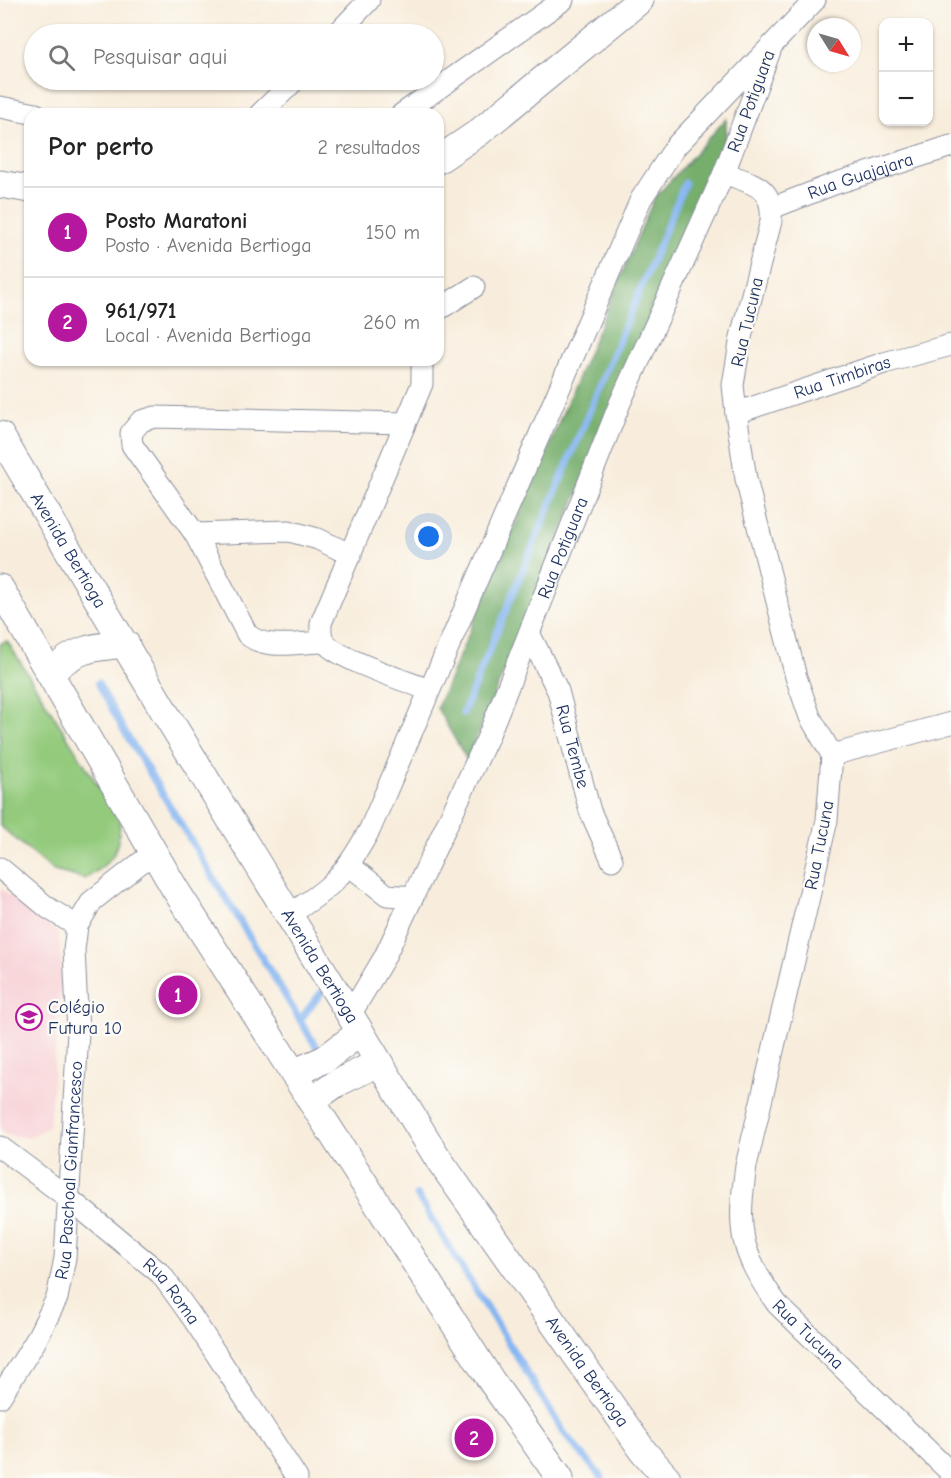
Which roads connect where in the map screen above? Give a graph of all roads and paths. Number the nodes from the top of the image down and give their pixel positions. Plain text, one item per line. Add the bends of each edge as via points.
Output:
1 (369, 0) edge
2 (563, 0) edge
3 (640, 0) edge
4 (815, 0) edge
5 (346, 24) edge
6 (774, 43) junction
7 (444, 84) edge
8 (285, 90) edge
9 (436, 90) edge
10 (0, 107) edge
11 (266, 108) edge
12 (410, 108) edge
13 (24, 112) edge
14 (951, 146) edge
15 (444, 156) edge
16 (724, 173) junction
17 (0, 184) edge
18 (24, 188) edge
19 (772, 208) junction
20 (474, 287) dead end
21 (444, 306) edge
22 (951, 345) edge
23 (422, 366) edge
24 (736, 413) junction
25 (405, 423) junction
26 (0, 435) edge
27 (195, 534) junction
28 (351, 555) junction
29 (0, 588) edge
30 (530, 635) junction
31 (324, 642) junction
32 (126, 644) junction
33 (50, 674) junction
34 (429, 690) junction
35 (951, 723) edge
36 (831, 755) junction
37 (153, 853) junction
38 (612, 860) dead end
39 (350, 866) junction
40 (0, 868) edge
41 (413, 897) junction
42 (288, 915) junction
43 (77, 927) junction
44 (355, 1024) junction
45 (378, 1063) junction
46 (293, 1073) junction
47 (311, 1101) junction
48 (0, 1147) edge
49 (68, 1197) junction
50 (0, 1397) edge
51 (951, 1473) edge
52 (297, 1478) edge
53 (560, 1478) edge
54 (667, 1478) edge

1 - 5 street
2 - 7 street
3 - 15 street
4 - 6 street
6 - 16 street, Rua Potiguara
6 - 34 street, Rua Potiguara via 676,146 641,199
8 - 11 street
9 - 12 street
10 - 13 street
14 - 19 street, Rua Guajajara
16 - 19 street via 763,189
16 - 30 street, Rua Potiguara via 620,403
17 - 18 street
19 - 24 street, Rua Tucuna via 741,337 733,385
20 - 21 street
22 - 24 street, Rua Timbiras via 884,363
23 - 25 street via 422,384
24 - 36 street, Rua Tucuna via 746,479 796,677 810,717
25 - 27 street via 155,417 141,421 131,433 132,445
25 - 28 street
26 - 32 street, Avenida Bertioga
27 - 28 street via 289,531 318,539
27 - 31 street via 247,634 255,642
28 - 31 street via 321,623
29 - 33 street
30 - 38 street, Rua Tembe via 558,691 590,811
30 - 41 street, Rua Potiguara via 488,738
31 - 34 street via 343,656
32 - 33 street via 79,651
32 - 42 street, Avenida Bertioga
33 - 37 street
34 - 39 street, Rua Potiguara via 370,829
35 - 36 street
36 - 51 street, Rua Tucuna via 827,820 746,1166 740,1209 743,1244 755,1274 777,1304
37 - 43 street, Rua Paschoal Gianfrancesco via 92,901
37 - 46 street
39 - 41 street via 387,895
39 - 42 street, Rua Potiguara via 319,896
40 - 43 street
41 - 44 street, Rua Potiguara
42 - 44 street, Avenida Bertioga
43 - 49 street, Rua Paschoal Gianfrancesco via 74,950 78,1032
44 - 45 street, Avenida Bertioga
44 - 46 street via 332,1055
45 - 47 street
45 - 54 street, Avenida Bertioga via 485,1228 644,1452
46 - 47 street
47 - 53 street via 492,1382
48 - 49 street, Rua Roma
49 - 50 street, Rua Paschoal Gianfrancesco via 65,1258 57,1298
49 - 52 street, Rua Roma via 160,1274

